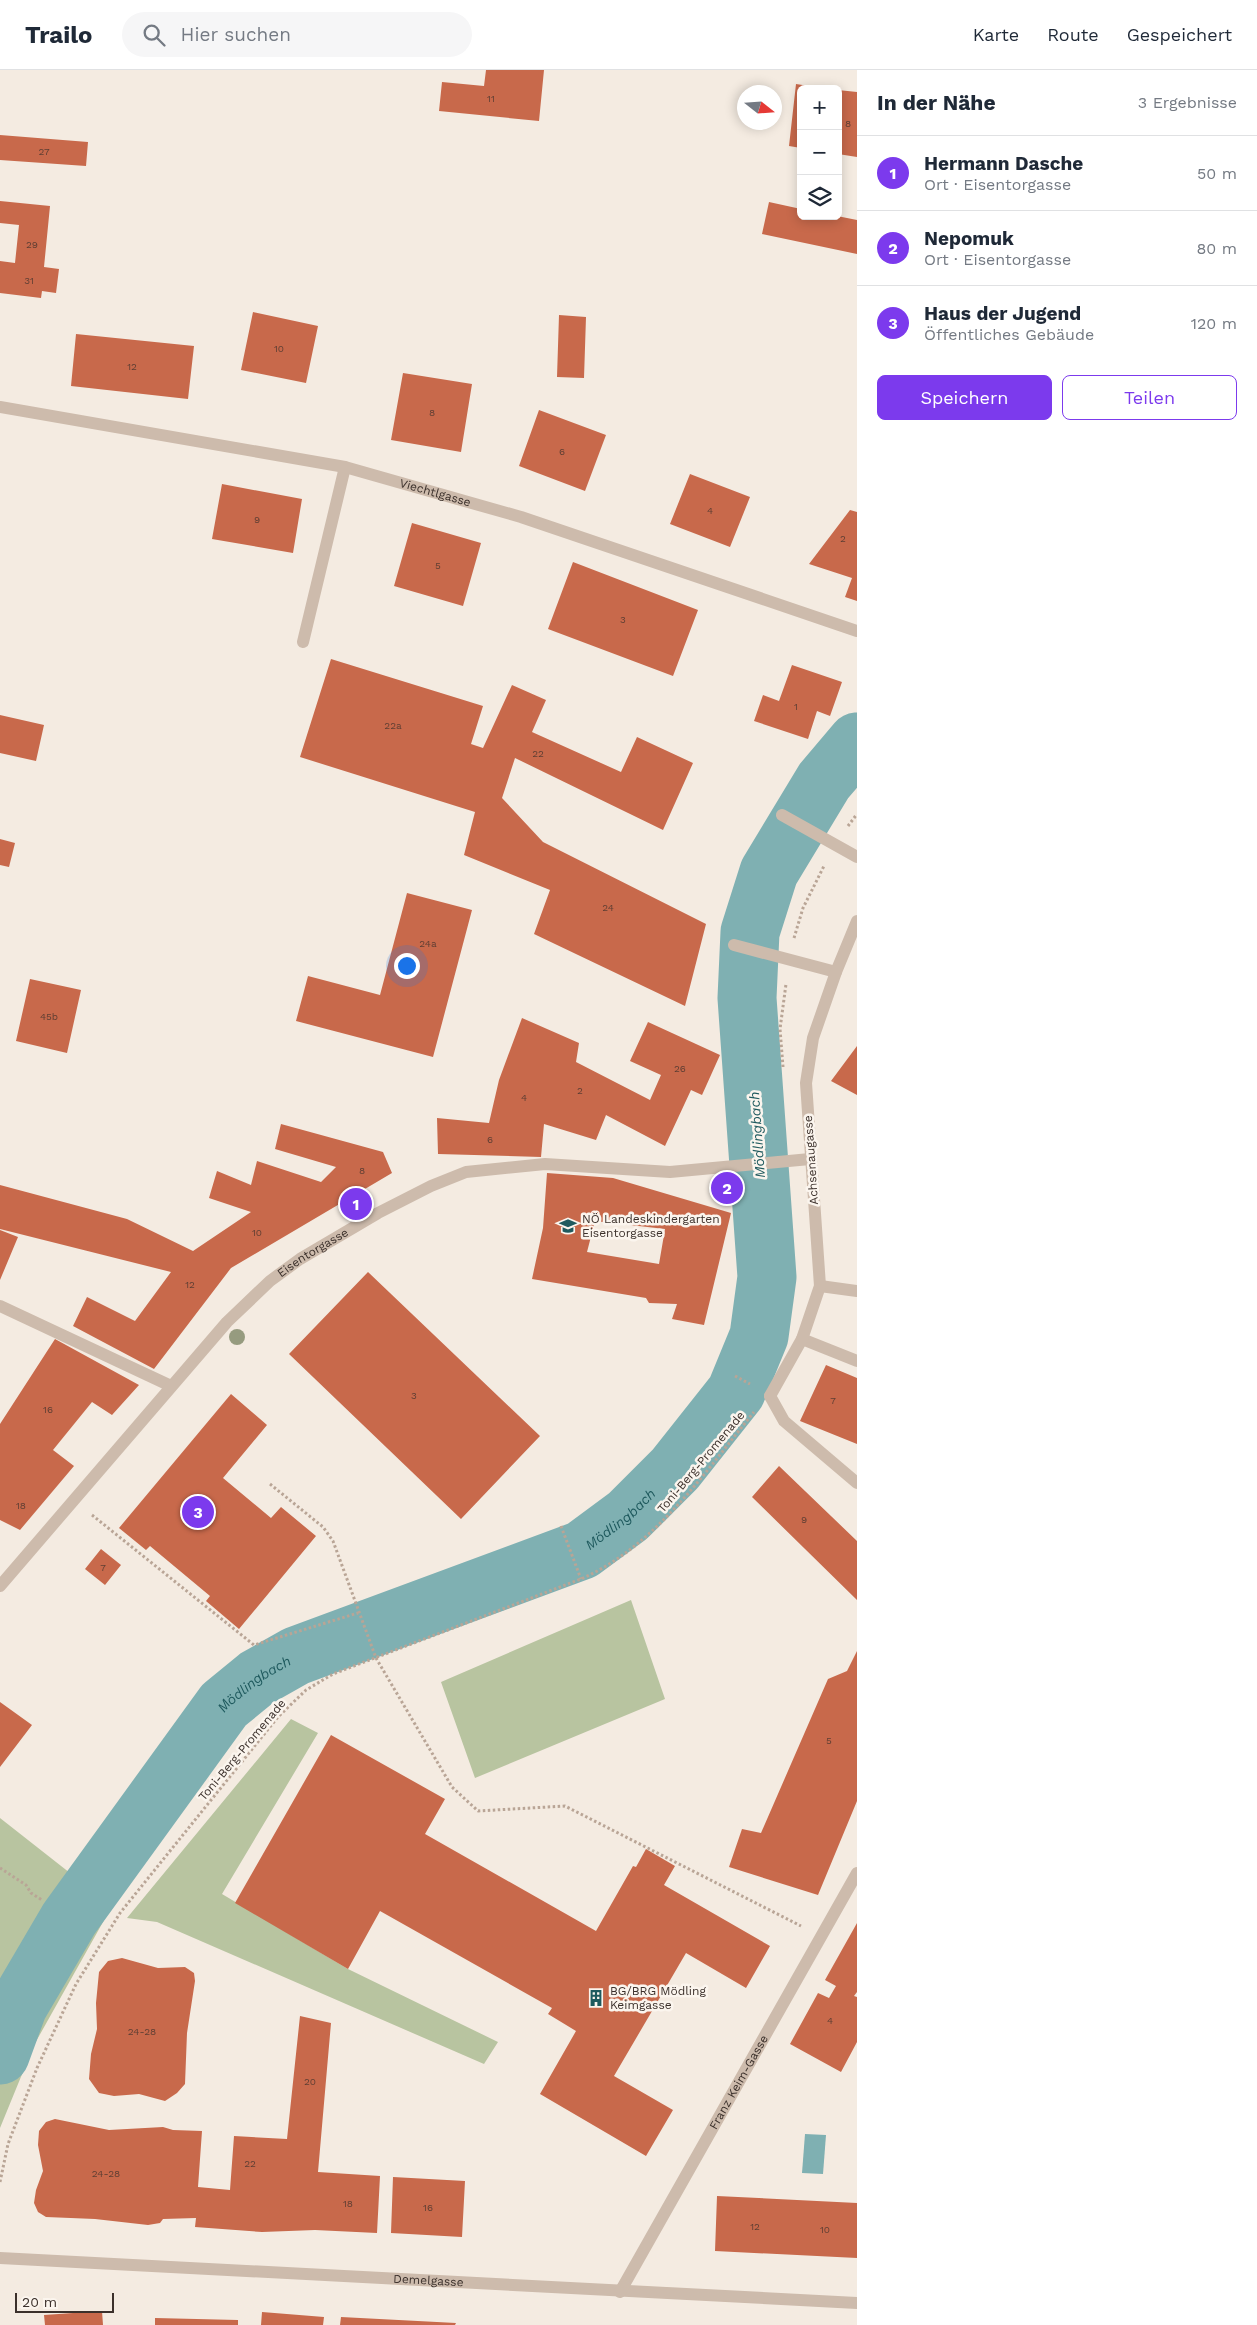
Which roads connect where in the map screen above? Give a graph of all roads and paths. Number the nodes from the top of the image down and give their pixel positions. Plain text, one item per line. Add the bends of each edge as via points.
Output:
1 (0, 407) edge
2 (345, 467) junction
3 (857, 631) edge
4 (303, 642) dead end
5 (782, 815) dead end
6 (857, 857) edge
7 (857, 921) edge
8 (734, 945) dead end
9 (836, 972) junction
10 (810, 1160) junction
11 (820, 1286) junction
12 (857, 1291) edge
13 (0, 1306) edge
14 (802, 1339) junction
15 (857, 1360) edge
16 (736, 1376) dead end
17 (752, 1385) dead end
18 (171, 1386) junction
19 (770, 1396) junction
20 (857, 1483) edge
21 (270, 1484) dead end
22 (74, 1500) junction
23 (561, 1526) dead end
24 (581, 1578) junction
25 (0, 1586) edge
26 (358, 1612) junction
27 (376, 1658) junction
28 (0, 1868) edge
29 (857, 1873) edge
30 (42, 1900) dead end
31 (821, 1937) junction
32 (0, 2182) edge
33 (0, 2258) edge
34 (620, 2292) junction
35 (857, 2303) edge

1 - 2 street, Viechtlgasse
2 - 3 street, Viechtlgasse via 521,517
2 - 4 street
5 - 6 street
7 - 9 street, Achsenaugasse
8 - 9 street
9 - 10 street, Achsenaugasse via 813,1038 806,1082
10 - 11 street, Achsenaugasse
10 - 18 street, Eisentorgasse via 670,1172 545,1164 466,1172 378,1213 300,1259 270,1281 227,1322
11 - 12 street
11 - 14 street, Achsenaugasse
13 - 18 street
14 - 15 street
14 - 19 street, Achsenaugasse
16 - 17 path
18 - 22 street, Eisentorgasse
19 - 20 street via 784,1421
19 - 24 path, Toni-Berg-Promenade via 654,1530 619,1558
21 - 26 path via 323,1527 333,1541
22 - 25 street, Eisentorgasse
22 - 26 path via 254,1645
23 - 24 path
24 - 27 path, Toni-Berg-Promenade
26 - 27 path
27 - 31 path via 452,1787 478,1811 564,1806
27 - 32 path, Toni-Berg-Promenade via 333,1674 306,1690 278,1717 120,1913 76,1984 37,2068 8,2144
28 - 30 path
29 - 31 street, Franz Keim-Gasse
31 - 34 street, Franz Keim-Gasse
33 - 34 street, Demelgasse
34 - 35 street, Demelgasse

